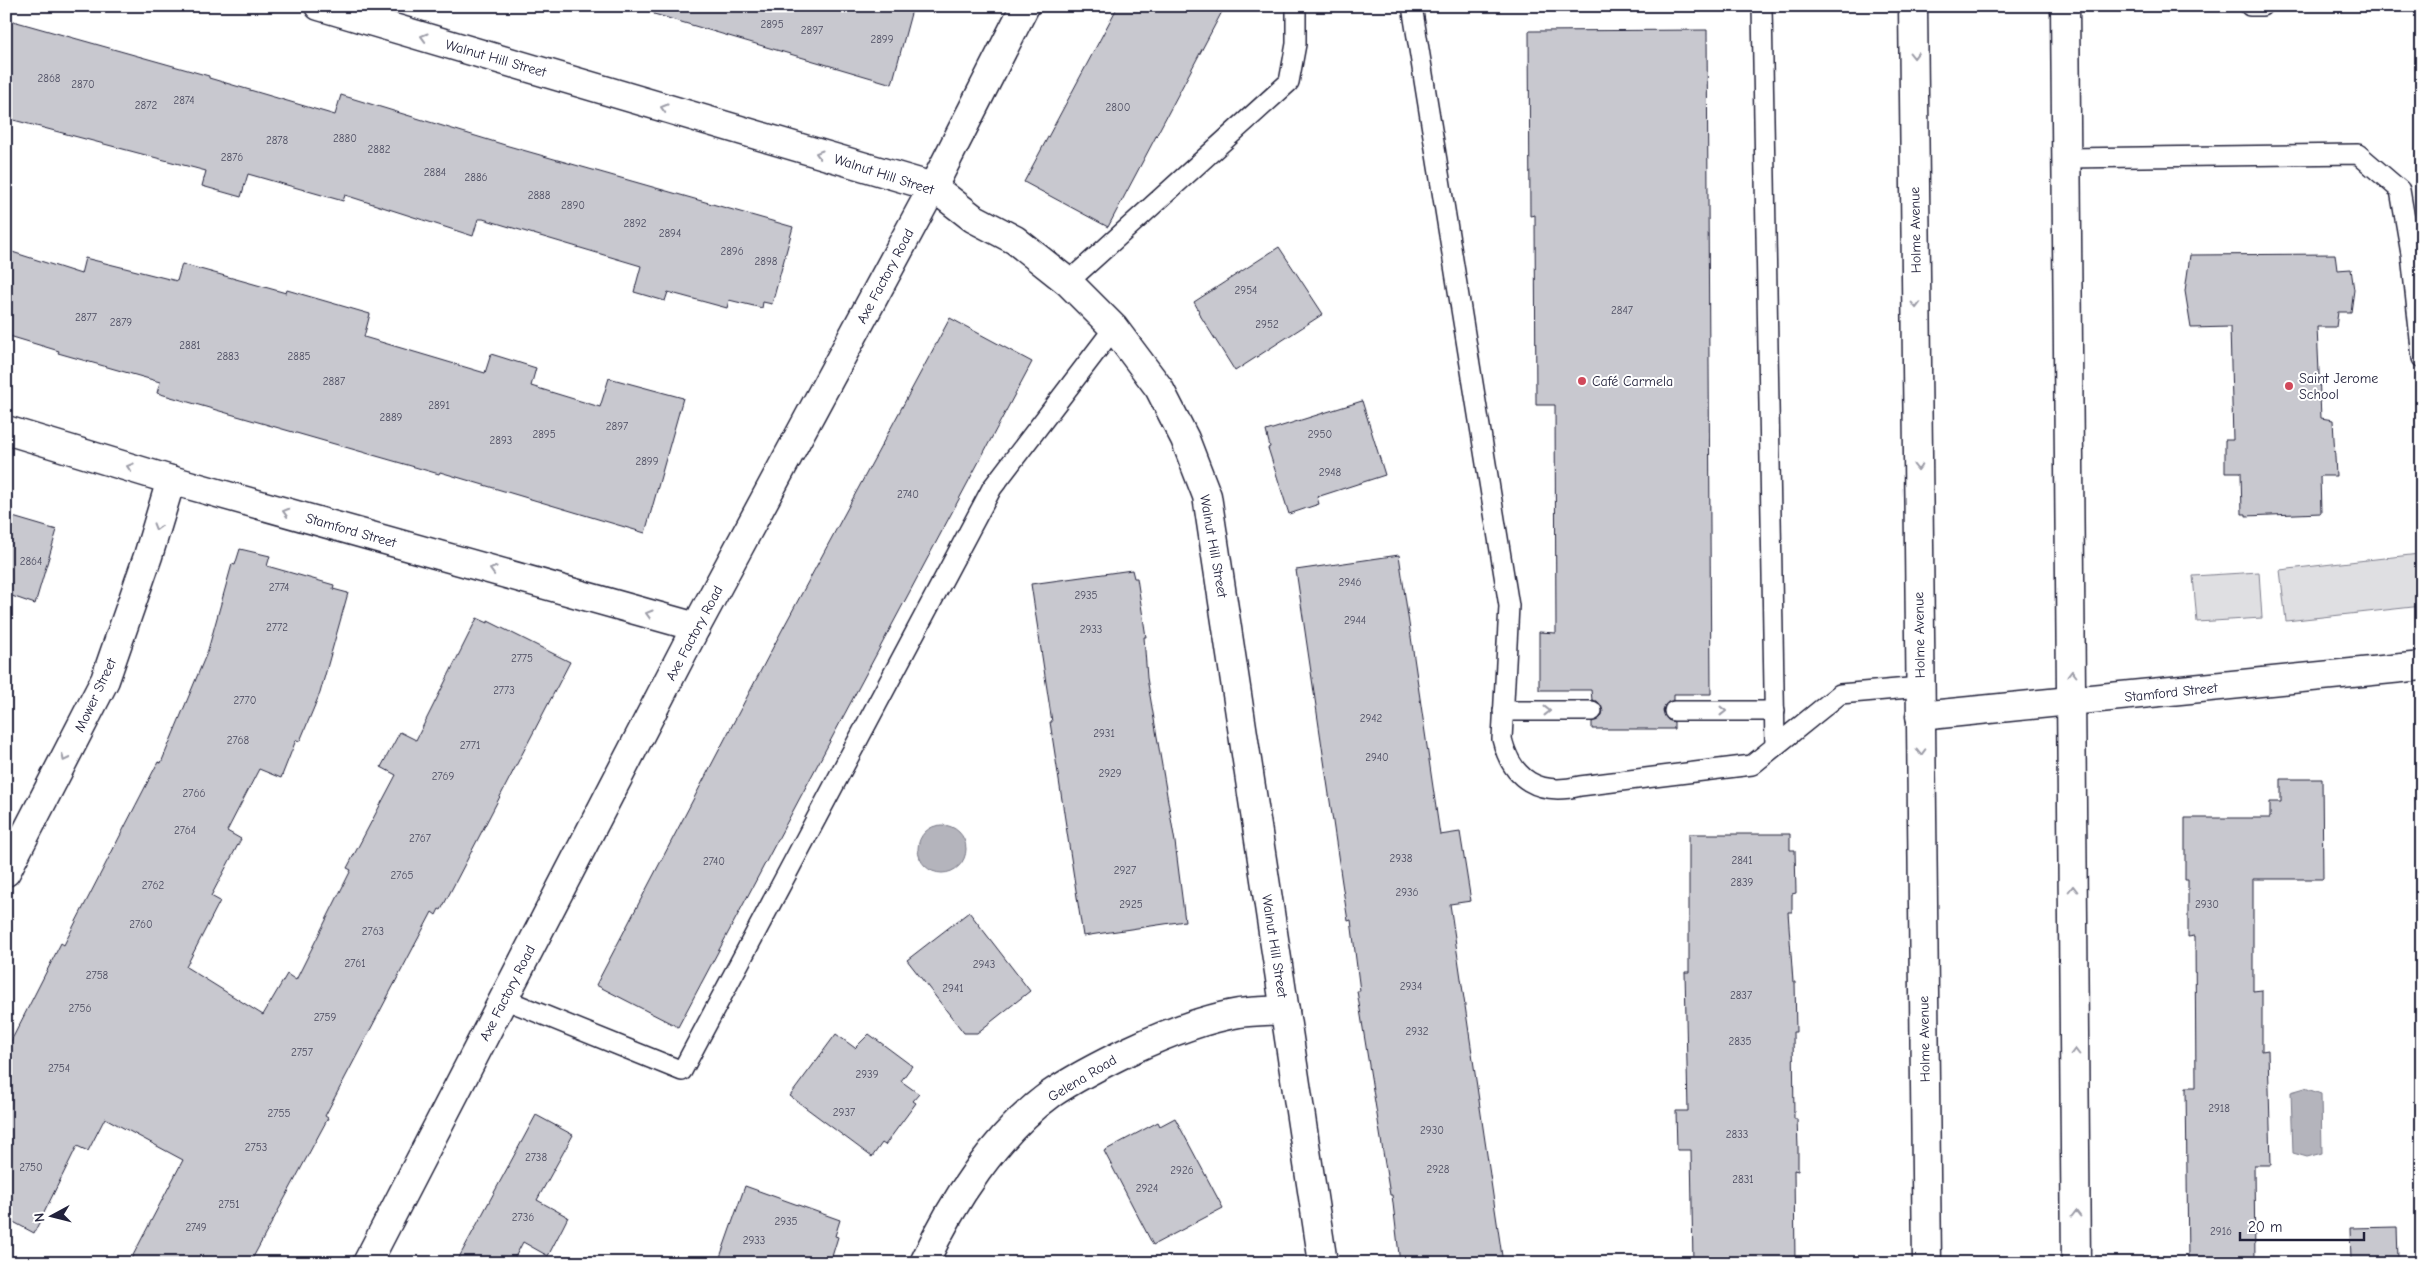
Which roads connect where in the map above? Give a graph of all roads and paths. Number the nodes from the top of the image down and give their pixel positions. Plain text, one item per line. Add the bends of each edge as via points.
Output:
1 (319, 6) edge
2 (1025, 6) edge
3 (1296, 6) edge
4 (1412, 6) edge
5 (1762, 6) edge
6 (1913, 6) edge
7 (2065, 6) edge
8 (2250, 6) edge
9 (2262, 6) edge
10 (2066, 158) junction
11 (933, 187) junction
12 (2416, 256) edge
13 (1068, 282) junction
14 (1114, 328) junction
15 (2422, 358) edge
16 (6, 430) edge
17 (171, 480) junction
18 (696, 627) junction
19 (2422, 666) edge
20 (1920, 687) junction
21 (2072, 702) junction
22 (1503, 711) junction
23 (1592, 711) dead end
24 (1674, 711) dead end
25 (1775, 711) junction
26 (1920, 716) junction
27 (1775, 746) junction
28 (6, 872) edge
29 (504, 999) junction
30 (1285, 1010) junction
31 (367, 1263) edge
32 (924, 1263) edge
33 (1324, 1263) edge
34 (1927, 1263) edge
35 (2076, 1263) edge

11 -> 1 street, Walnut Hill Street
2 - 11 street, Axe Factory Road
3 - 13 lane via 1296,44 1289,82
4 - 22 lane via 1509,606
5 - 25 lane
6 -> 20 street, Holme Avenue
7 - 10 street
8 - 9 lane
10 - 12 lane via 2358,154 2400,190
21 -> 10 street
11 - 13 street, Walnut Hill Street via 972,218 1015,240
11 - 18 street, Axe Factory Road
12 - 15 lane
13 - 14 street, Walnut Hill Street
14 - 29 lane via 992,488 682,1071
14 - 30 street, Walnut Hill Street via 1159,388 1186,440 1207,496
17 -> 16 street, Stamford Street
18 -> 17 street, Stamford Street
17 -> 28 street, Mower Street via 105,680
18 - 29 street, Axe Factory Road
19 - 21 street, Stamford Street
20 - 26 street, Holme Avenue
20 - 27 lane via 1840,694
21 - 26 street, Stamford Street
35 -> 21 street
22 -> 23 lane
22 - 27 lane via 1502,739 1506,756 1529,782 1546,789 1563,790 1752,765
24 -> 25 lane
25 - 27 lane
26 -> 34 street, Holme Avenue
29 - 31 street, Axe Factory Road
30 - 32 street, Gelena Road via 1238,1014 1163,1034 1097,1066 1050,1095 1012,1130 971,1178 941,1226
30 - 33 street, Walnut Hill Street

